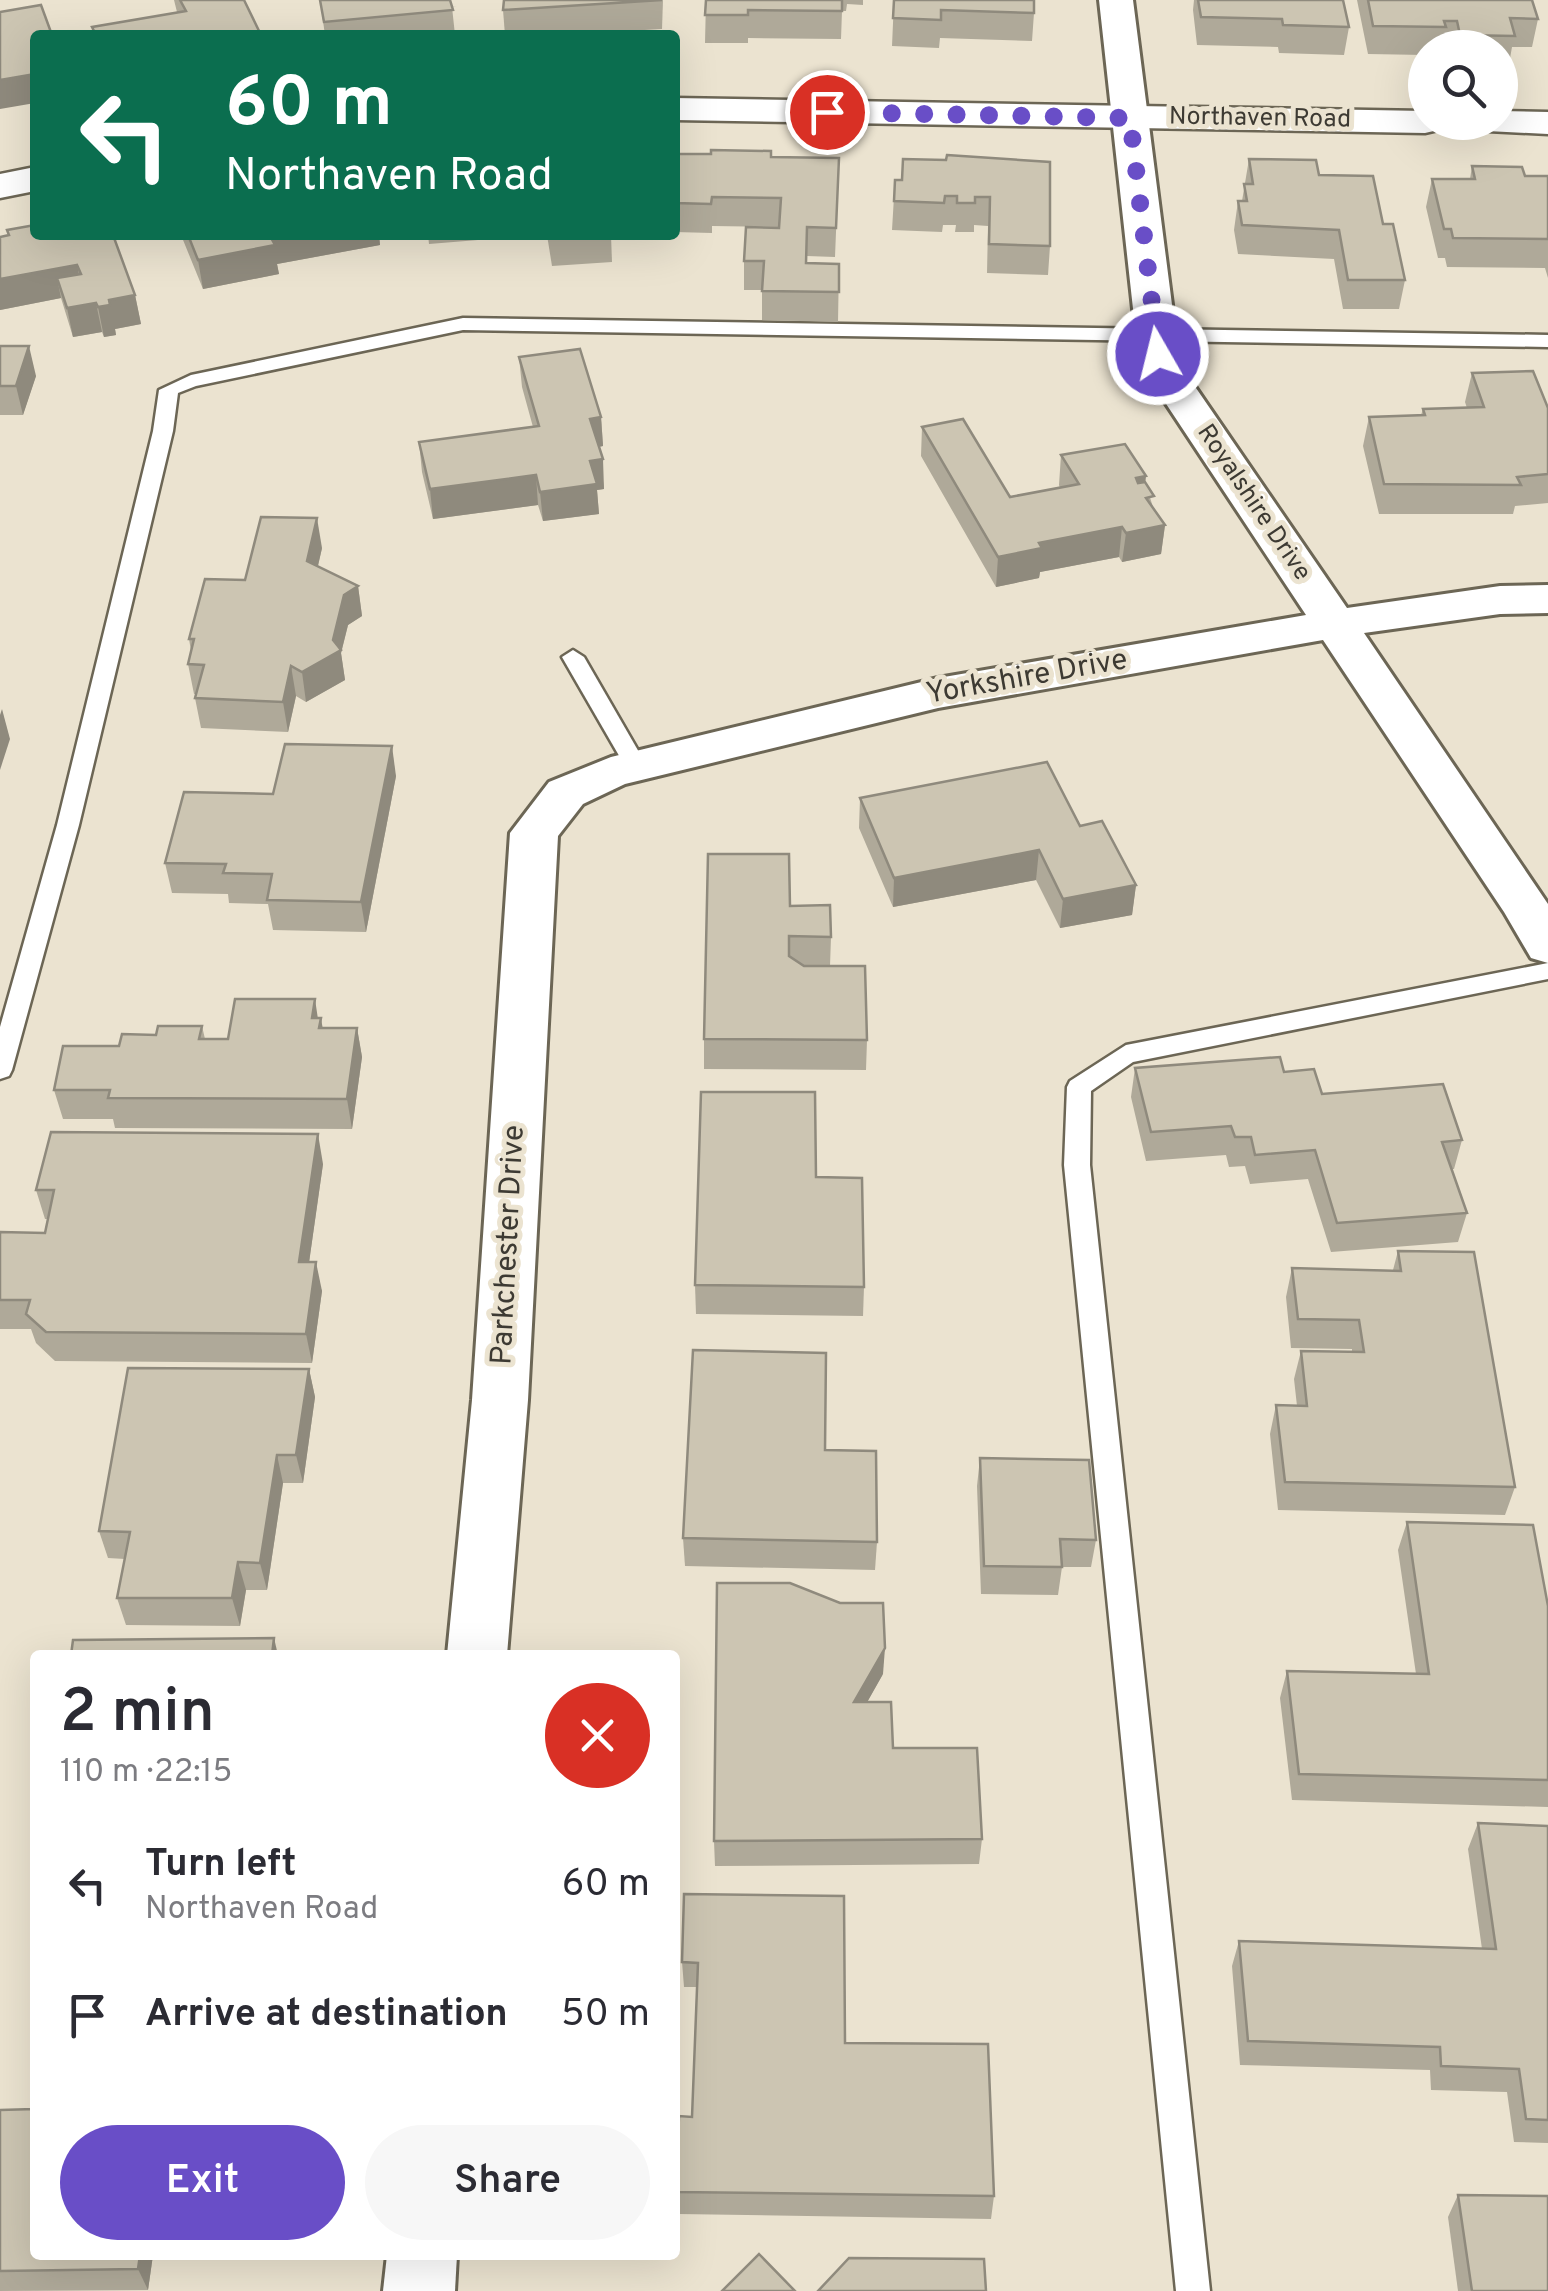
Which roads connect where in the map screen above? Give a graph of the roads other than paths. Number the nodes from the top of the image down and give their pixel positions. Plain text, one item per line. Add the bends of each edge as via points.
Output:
1 (1116, 0) edge
2 (680, 109) edge
3 (1130, 118) junction
4 (1408, 122) edge
5 (1518, 123) edge
6 (1548, 124) edge
7 (30, 180) edge
8 (0, 186) edge
9 (1156, 336) junction
10 (1548, 340) edge
11 (1548, 599) edge
12 (1333, 624) junction
13 (573, 657) dead end
14 (636, 766) junction
15 (534, 834) joint
16 (1548, 946) edge
17 (1548, 971) edge
18 (0, 1070) edge
19 (477, 1650) edge
20 (421, 2260) edge
21 (418, 2291) edge
22 (1193, 2291) edge

1 - 3 street, Royalshire Drive
2 - 3 street, Northaven Road
3 - 4 street, Northaven Road
3 - 9 street, Royalshire Drive
5 - 6 street
7 - 8 street
9 - 10 lane
9 - 12 street, Royalshire Drive via 1166,372
9 - 18 lane via 463,324 169,390 68,825
11 - 12 street, Yorkshire Drive
12 - 14 street, Yorkshire Drive via 938,693
12 - 16 street, Royalshire Drive
13 - 14 lane
14 - 15 street, Yorkshire Drive via 566,793
15 - 19 street, Parkchester Drive via 500,1400
17 - 22 lane via 1126,1054 1079,1087 1077,1165
20 - 21 street

